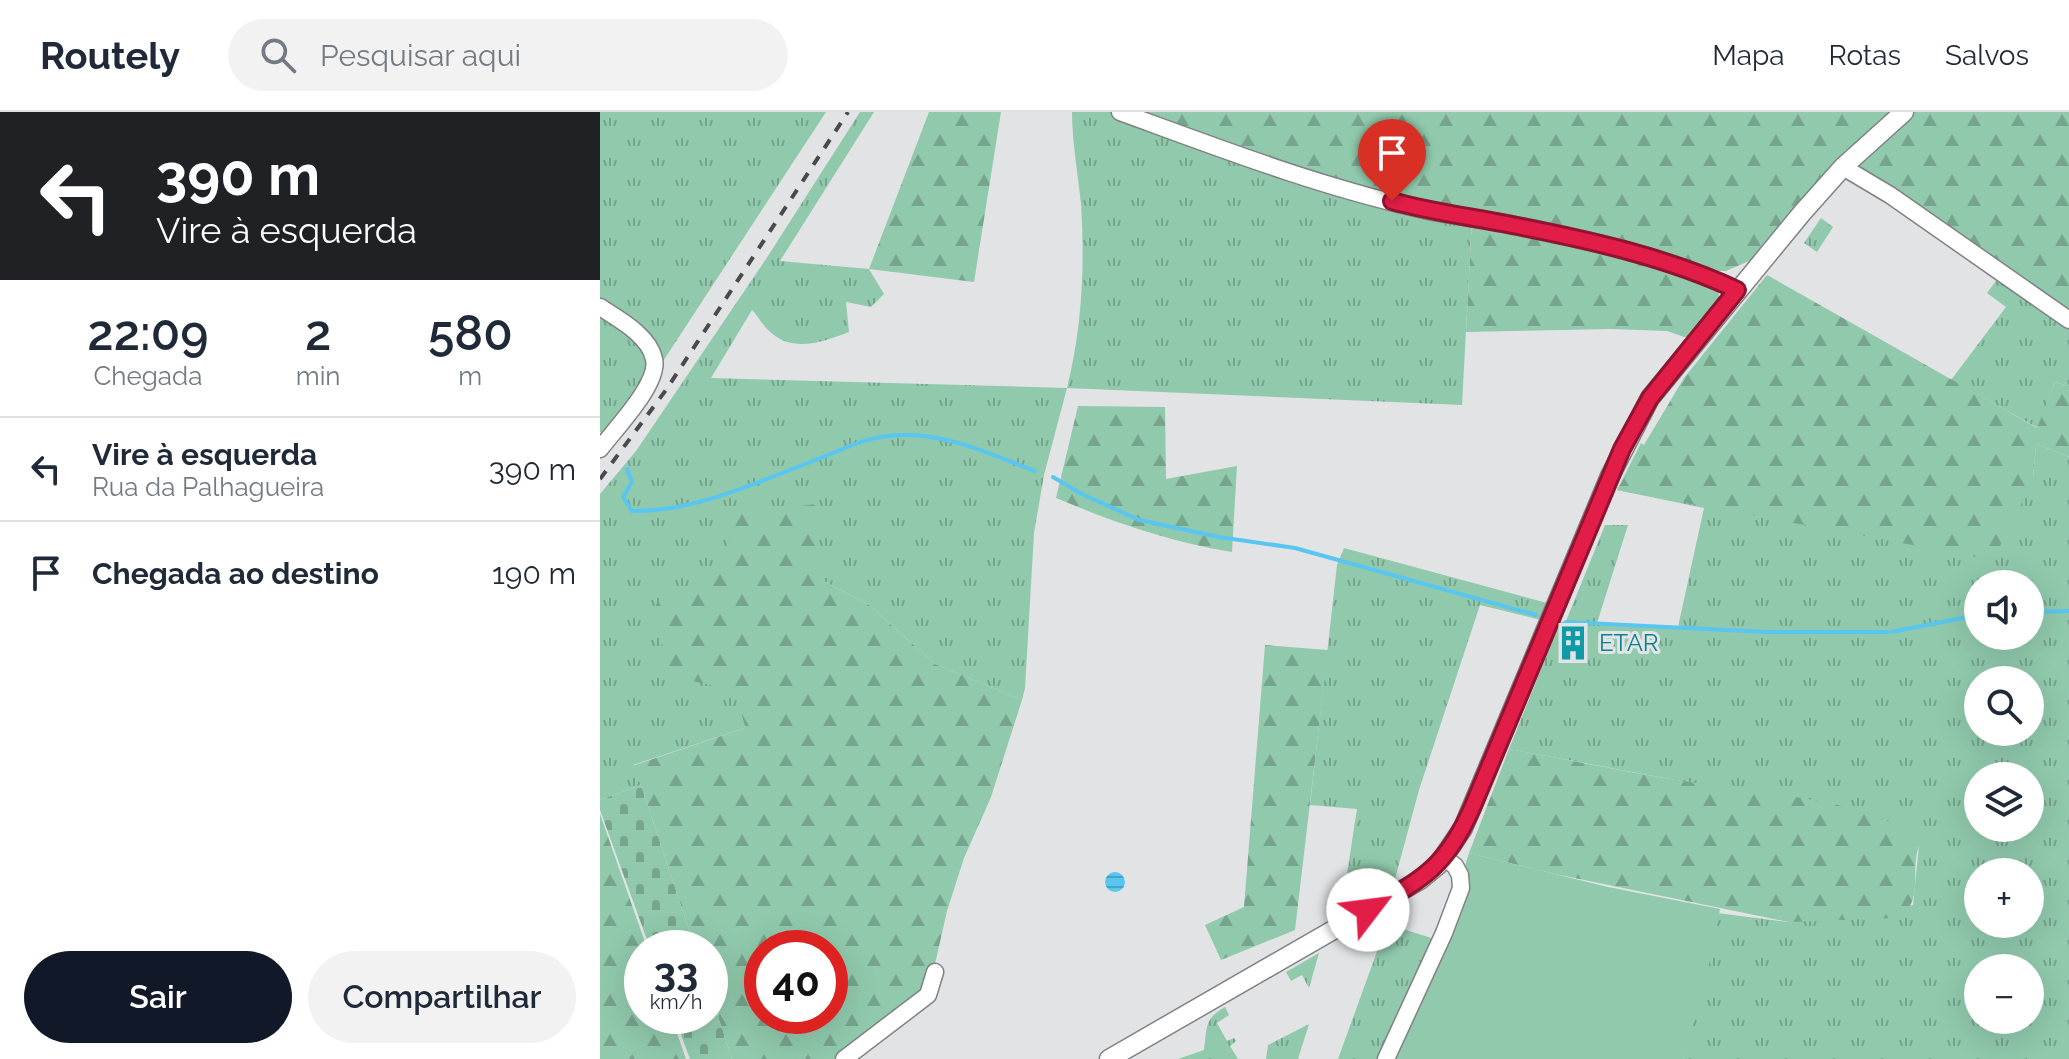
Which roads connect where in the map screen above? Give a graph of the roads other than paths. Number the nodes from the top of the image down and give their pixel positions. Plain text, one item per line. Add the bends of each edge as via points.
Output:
1 (1120, 112) edge
2 (1904, 112) edge
3 (1843, 167) junction
4 (1737, 290) junction
5 (600, 307) edge
6 (2069, 320) edge
7 (600, 449) edge
8 (1444, 857) junction
9 (935, 972) dead end
10 (844, 1059) edge
11 (1109, 1059) edge
12 (1386, 1059) edge

1 - 4 street via 1275,169 1421,209 1624,251
2 - 3 street
3 - 4 street
3 - 6 street
4 - 8 street via 1650,398 1626,442 1472,808
5 - 7 street via 630,328 655,359 654,375
8 - 11 street via 1420,880
8 - 12 street via 1460,875 1461,888
9 - 10 street via 928,995

